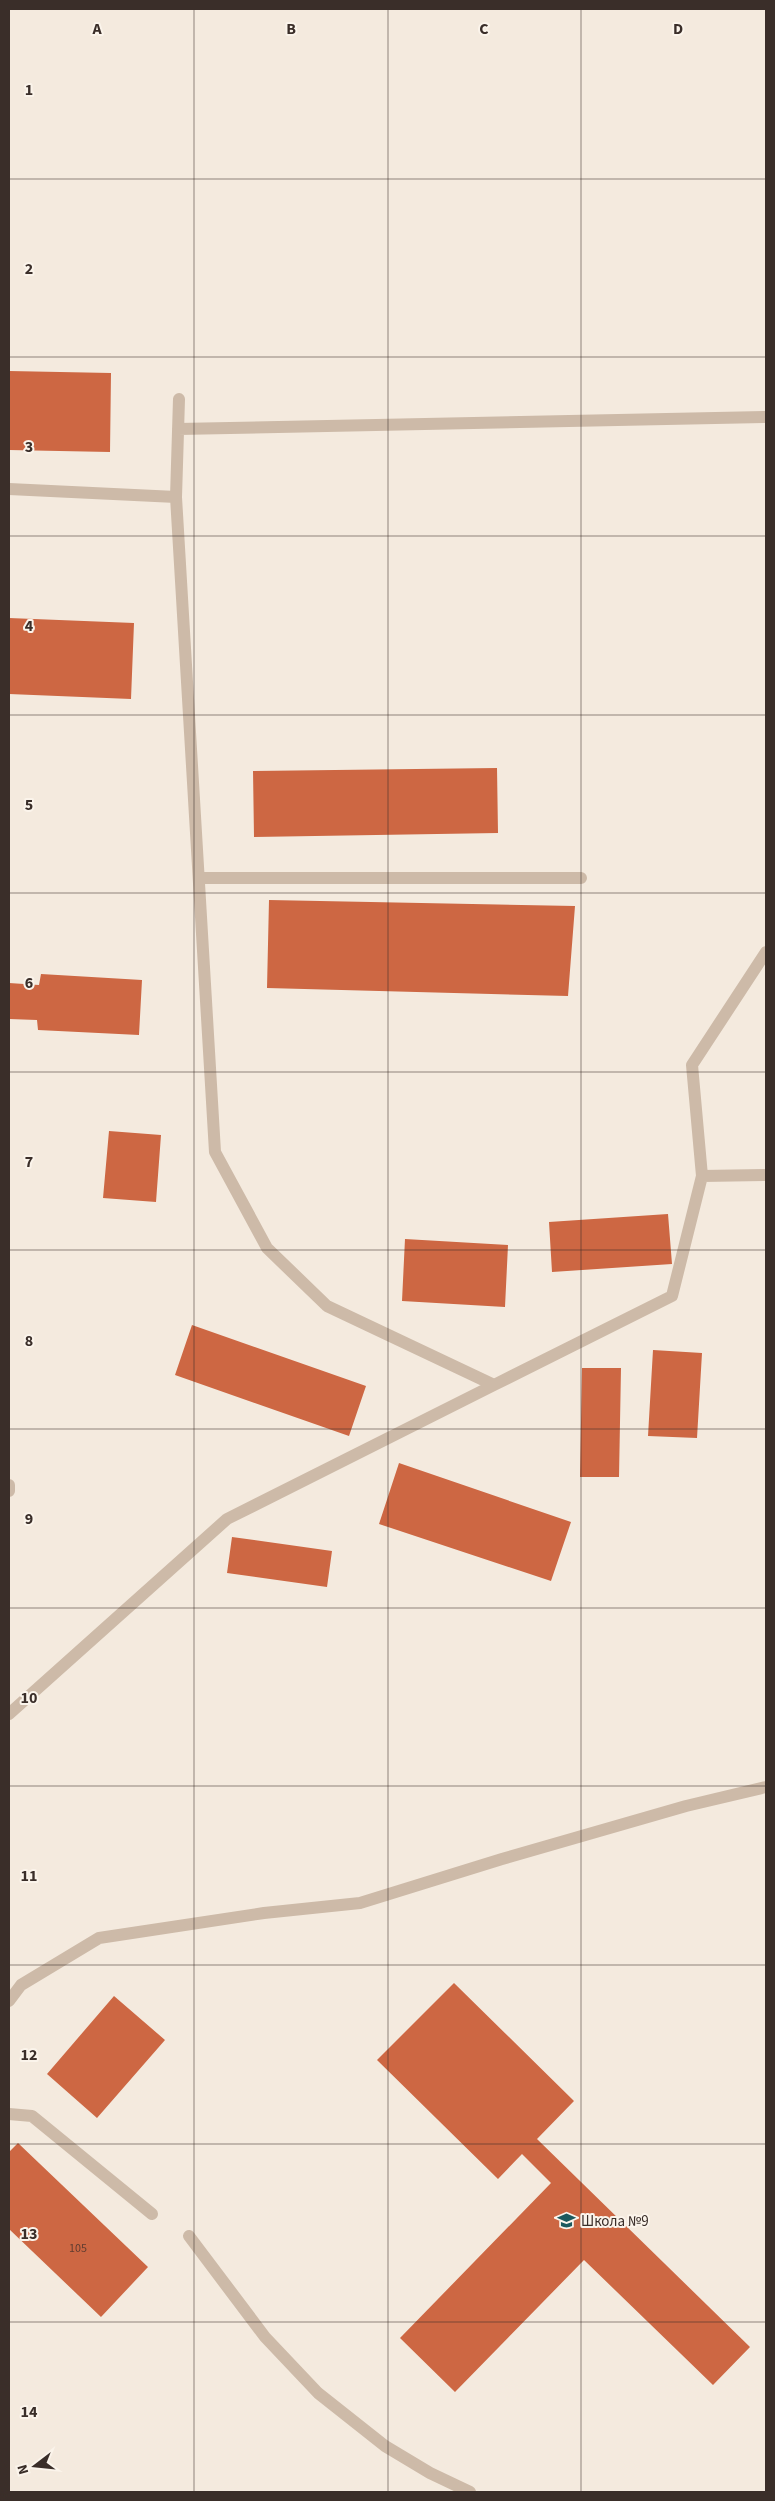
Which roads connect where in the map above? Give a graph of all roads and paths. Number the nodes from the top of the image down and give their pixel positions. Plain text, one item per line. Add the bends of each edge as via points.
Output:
1 (179, 399) dead end
2 (766, 417) edge
3 (178, 429) junction
4 (9, 489) edge
5 (176, 496) junction
6 (199, 878) junction
7 (581, 878) dead end
8 (766, 952) edge
9 (766, 1175) edge
10 (702, 1176) junction
11 (494, 1385) junction
12 (9, 1485) edge
13 (9, 1491) edge
14 (9, 1714) edge
15 (766, 1787) edge
16 (9, 2001) edge
17 (9, 2114) edge
18 (152, 2214) dead end
19 (189, 2236) dead end
20 (470, 2492) edge

1 - 3 lane
2 - 3 lane
3 - 5 lane
4 - 5 lane
5 - 6 lane
6 - 7 lane
6 - 11 lane via 215,1152 267,1248 327,1306
8 - 10 lane via 692,1065
9 - 10 lane
10 - 11 lane via 672,1296
11 - 14 lane via 227,1519
12 - 13 lane
15 - 16 lane via 621,1825 360,1903 264,1913 99,1938 20,1985
17 - 18 lane via 32,2116
19 - 20 lane via 264,2337 318,2393 385,2446 430,2474

